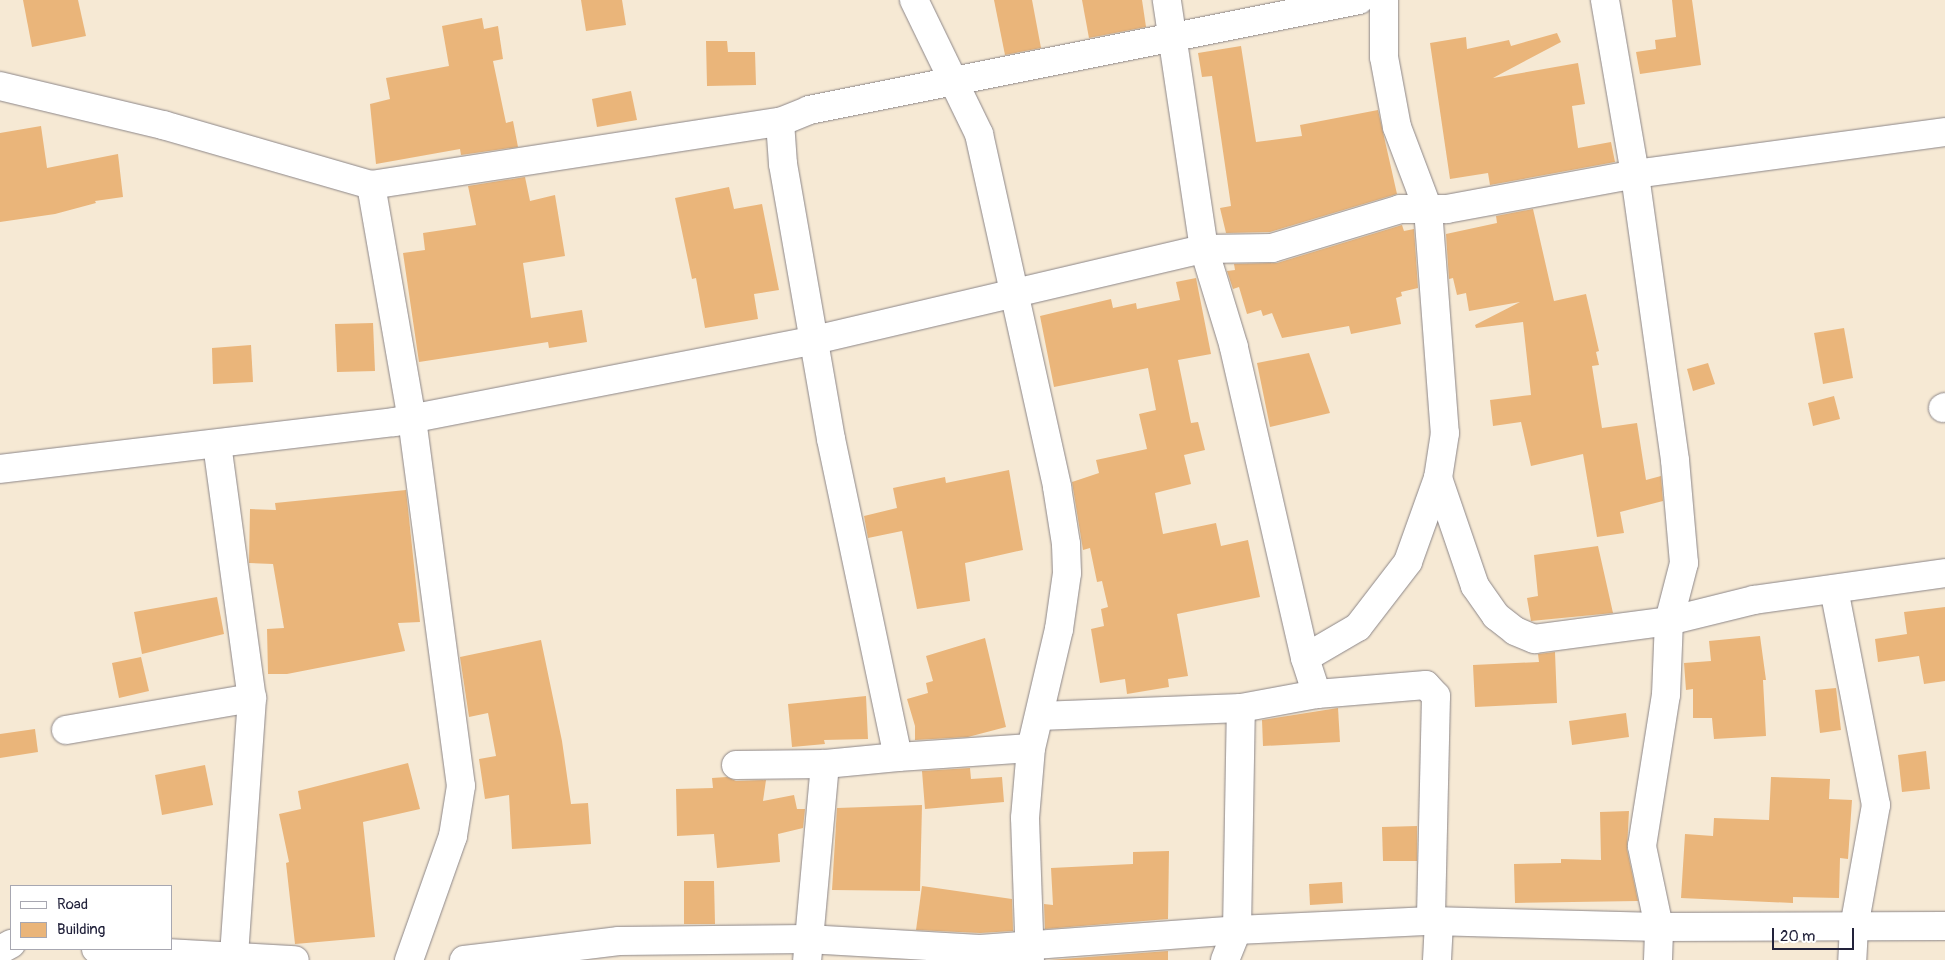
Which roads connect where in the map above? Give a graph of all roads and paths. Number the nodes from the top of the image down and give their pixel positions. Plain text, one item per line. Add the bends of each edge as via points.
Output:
1 (914, 0) edge
2 (1167, 0) edge
3 (1359, 0) edge
4 (1384, 0) edge
5 (1605, 0) edge
6 (1175, 36) junction
7 (953, 82) junction
8 (0, 86) edge
9 (780, 122) junction
10 (1945, 132) edge
11 (1635, 174) junction
12 (371, 185) junction
13 (1428, 209) junction
14 (1204, 249) junction
15 (1014, 293) junction
16 (815, 340) junction
17 (412, 419) junction
18 (217, 444) junction
19 (0, 469) edge
20 (1438, 478) junction
21 (1945, 573) edge
22 (1834, 589) junction
23 (1669, 621) junction
24 (1304, 658) junction
25 (1317, 694) junction
26 (252, 698) junction
27 (1241, 708) junction
28 (1040, 716) junction
29 (66, 730) dead end
30 (1031, 748) junction
31 (898, 757) junction
32 (825, 764) junction
33 (736, 765) dead end
34 (1435, 922) junction
35 (1945, 926) edge
36 (1659, 927) junction
37 (1854, 928) junction
38 (1237, 930) junction
39 (807, 949) edge
40 (116, 950) edge
41 (619, 950) edge
42 (1030, 952) edge
43 (234, 956) junction
44 (296, 960) edge
45 (409, 960) edge
46 (464, 960) edge
47 (1225, 960) edge
48 (1437, 960) edge
49 (1658, 960) edge
50 (1852, 960) edge

1 - 7 street
2 - 6 street
3 - 6 street
4 - 13 street via 1384,57 1397,127
5 - 11 street
6 - 7 street
6 - 14 street
7 - 9 street via 809,110
7 - 15 street via 979,134
8 - 12 street via 163,125
9 - 12 street
9 - 16 street via 783,164
10 - 11 street
11 - 13 street via 1448,209
11 - 23 street via 1675,460 1684,563
12 - 17 street
13 - 14 street via 1393,211 1350,227 1272,248
13 - 20 street via 1445,433
14 - 15 street
14 - 24 street via 1234,347
15 - 16 street
15 - 28 street via 1057,487 1066,544 1067,573
16 - 17 street
16 - 31 street via 831,439
17 - 18 street
17 - 45 street via 461,786 453,836
18 - 19 street
18 - 26 street
20 - 23 street via 1475,586 1496,616 1516,631 1534,640
20 - 24 street via 1408,562 1358,627
21 - 22 street
22 - 23 street via 1754,600
22 - 37 street via 1876,805
23 - 36 street via 1666,695 1642,846
24 - 25 street
25 - 27 street
25 - 34 street via 1426,685 1436,696
26 - 29 street
26 - 43 street
27 - 28 street
27 - 38 street
28 - 30 street
30 - 31 street
30 - 42 street via 1025,818
31 - 32 street
32 - 33 street
32 - 39 street
34 - 36 street
34 - 38 street
34 - 48 street
35 - 37 street
36 - 37 street
36 - 49 street
37 - 50 street
38 - 42 street
38 - 47 street
39 - 41 street
39 - 42 street
40 - 43 street
41 - 46 street
43 - 44 street

